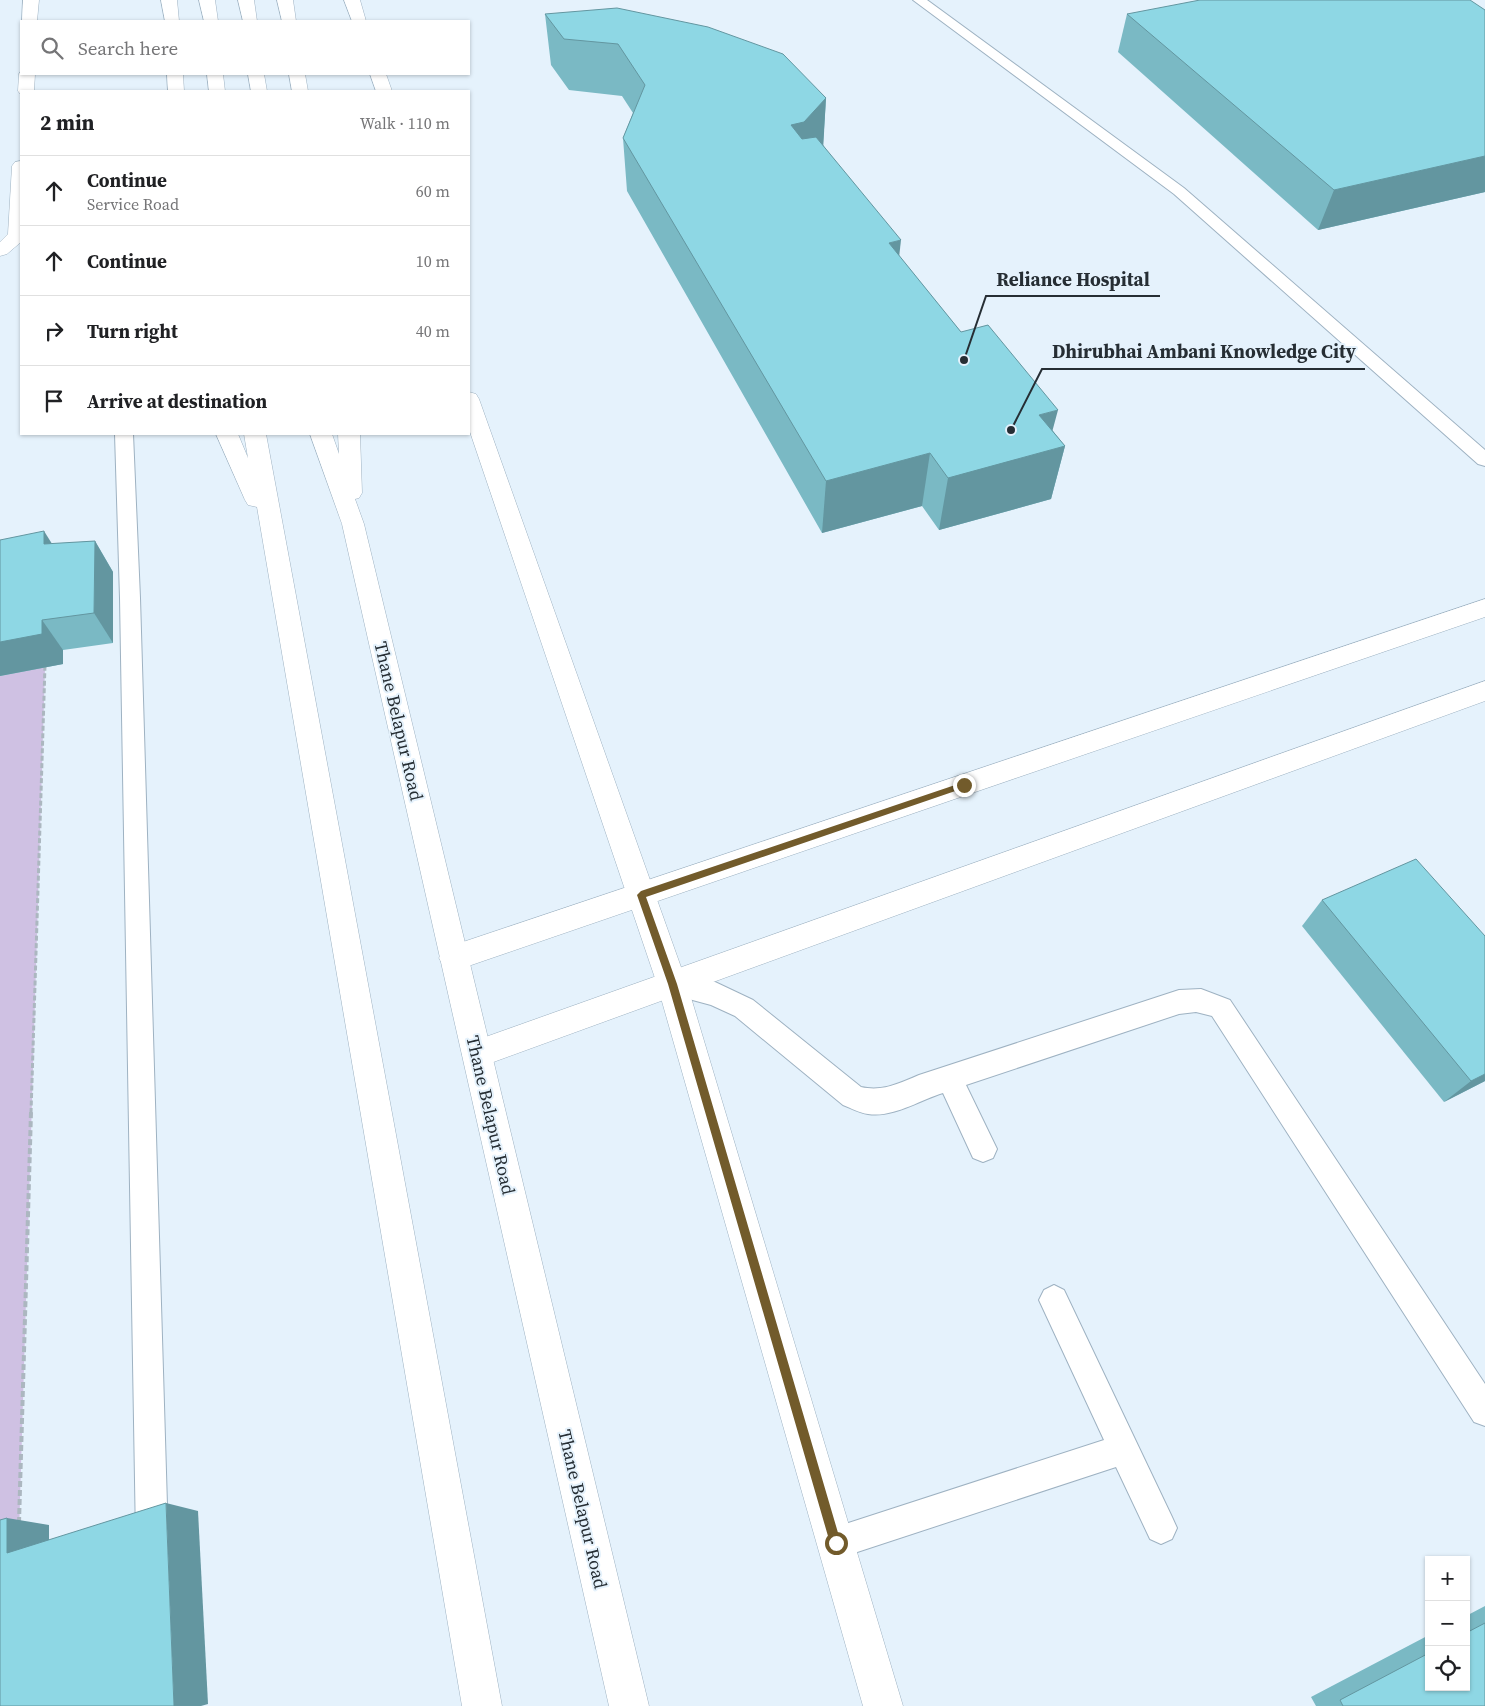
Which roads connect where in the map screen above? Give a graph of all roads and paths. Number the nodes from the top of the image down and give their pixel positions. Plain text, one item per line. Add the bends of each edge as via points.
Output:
1 (31, 0) edge
2 (168, 0) edge
3 (207, 0) edge
4 (246, 0) edge
5 (284, 0) edge
6 (352, 0) edge
7 (919, 0) edge
8 (30, 20) edge
9 (172, 20) edge
10 (211, 20) edge
11 (250, 20) edge
12 (289, 20) edge
13 (359, 20) edge
14 (26, 75) edge
15 (175, 75) edge
16 (215, 75) edge
17 (256, 75) edge
18 (297, 75) edge
19 (378, 75) edge
20 (26, 90) edge
21 (176, 90) edge
22 (217, 90) edge
23 (259, 90) edge
24 (300, 90) edge
25 (384, 90) edge
26 (20, 183) edge
27 (0, 250) edge
28 (470, 402) edge
29 (124, 435) edge
30 (228, 435) edge
31 (255, 435) edge
32 (322, 435) edge
33 (348, 435) edge
34 (1485, 460) edge
35 (353, 524) junction
36 (273, 541) junction
37 (1485, 608) edge
38 (45, 658) dead end
39 (1485, 690) edge
40 (641, 895) junction
41 (454, 958) junction
42 (672, 984) junction
43 (477, 1054) junction
44 (950, 1079) junction
45 (983, 1149) dead end
46 (1054, 1300) dead end
47 (1485, 1411) edge
48 (1124, 1449) junction
49 (19, 1524) dead end
50 (1161, 1528) dead end
51 (836, 1543) junction
52 (153, 1566) edge
53 (482, 1706) edge
54 (629, 1706) edge
55 (883, 1706) edge

1 - 8 street
2 - 9 street
3 - 10 street
4 - 11 street
5 - 12 street
6 - 13 street
7 - 34 lane via 1179,191
14 - 20 street
15 - 21 street
16 - 22 street
17 - 23 street
18 - 24 street
19 - 25 street
26 - 27 street via 17,234
28 - 40 street
29 - 52 lane
30 - 36 street
31 - 36 street
32 - 35 street
33 - 35 street
35 - 41 street, Thane Belapur Road
36 - 53 street
37 - 40 street
38 - 49 path
39 - 42 street
40 - 41 street
40 - 42 street
41 - 43 street, Thane Belapur Road
42 - 43 street
42 - 44 lane via 715,994 744,1008 862,1101 885,1101
42 - 51 street
43 - 54 street, Thane Belapur Road
44 - 45 lane
44 - 47 lane via 1179,1002 1193,999 1221,1008
46 - 48 lane
48 - 50 lane
48 - 51 lane
51 - 55 street

